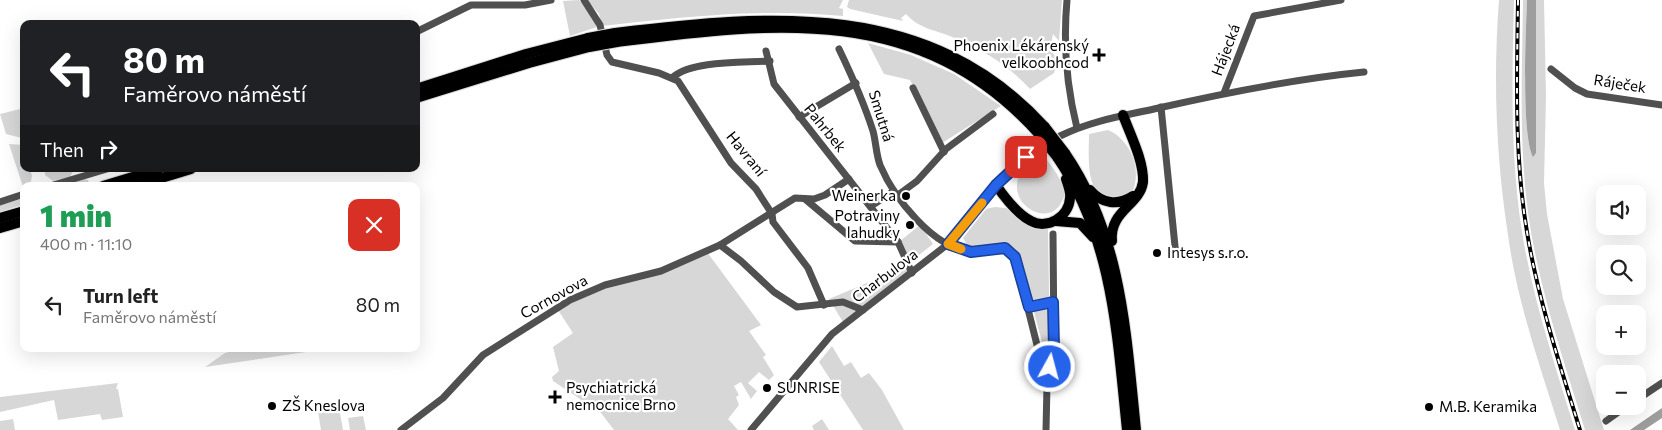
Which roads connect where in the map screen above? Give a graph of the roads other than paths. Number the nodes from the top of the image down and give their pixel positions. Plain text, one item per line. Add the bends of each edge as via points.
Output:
1 (551, 0) edge
2 (584, 0) edge
3 (1067, 0) edge
4 (1341, 0) edge
5 (420, 30) edge
6 (589, 43) junction
7 (839, 49) dead end
8 (766, 51) dead end
9 (770, 61) junction
10 (1551, 69) dead end
11 (1364, 72) dead end
12 (673, 77) junction
13 (856, 83) junction
14 (420, 88) edge
15 (912, 88) dead end
16 (1224, 93) junction
17 (420, 97) edge
18 (1662, 105) edge
19 (1161, 107) junction
20 (992, 114) dead end
21 (1123, 115) junction
22 (799, 118) junction
23 (1077, 128) junction
24 (1060, 136) dead end
25 (1039, 148) dead end
26 (944, 152) junction
27 (1061, 155) junction
28 (97, 172) edge
29 (149, 172) edge
30 (181, 172) edge
31 (848, 179) junction
32 (63, 182) edge
33 (116, 182) edge
34 (148, 182) edge
35 (1085, 184) junction
36 (996, 185) junction
37 (896, 193) junction
38 (1138, 193) junction
39 (20, 195) edge
40 (805, 199) junction
41 (0, 202) edge
42 (871, 206) junction
43 (20, 212) edge
44 (772, 214) junction
45 (0, 218) edge
46 (1056, 220) junction
47 (20, 222) edge
48 (0, 228) edge
49 (1053, 234) dead end
50 (898, 242) junction
51 (948, 244) junction
52 (720, 245) junction
53 (1102, 250) junction
54 (1176, 256) dead end
55 (1115, 263) junction
56 (912, 273) junction
57 (1053, 302) junction
58 (824, 305) junction
59 (1029, 307) junction
60 (863, 310) junction
61 (1662, 383) edge
62 (1047, 385) junction
63 (1646, 394) edge
64 (1615, 415) edge
65 (1606, 421) dead end
66 (401, 430) edge
67 (751, 430) edge
68 (1046, 430) edge
69 (1127, 430) edge
70 (1136, 430) edge

1 - 5 street via 525,5 471,5
2 - 12 street via 600,25 607,55 612,62
3 - 23 street via 1064,55
4 - 16 street, Hájecká via 1254,16
6 - 14 highway via 526,54
6 - 17 highway
6 - 27 highway, bridge via 616,38 754,29 824,30 888,40 926,51 965,71 1042,130
7 - 13 street, Smutná
8 - 9 street, Pahrbek
9 - 12 street via 724,63 680,72
9 - 22 street, Pahrbek via 774,84
10 - 18 street, Ráječek via 1587,94
11 - 16 street, Hájecká
12 - 44 street, Havraní via 731,163 756,189
13 - 22 street
13 - 37 street, Smutná via 880,163
15 - 26 street
16 - 19 street, Hájecká
19 - 21 street, Hájecká
19 - 54 street
20 - 26 street
21 - 23 street
21 - 38 highway via 1142,171
22 - 31 street, Pahrbek
23 - 24 street
25 - 36 street, Charbulova via 1015,165
26 - 37 street via 917,181
27 - 35 highway
27 - 46 highway via 1070,197 1066,210
27 - 53 highway
28 - 32 street
29 - 33 highway
30 - 34 highway
31 - 40 street via 825,195
31 - 42 street, Pahrbek
35 - 38 highway via 1097,197 1109,202 1124,201
35 - 55 highway
36 - 46 highway via 1028,220 1040,224
36 - 51 street, Charbulova
37 - 42 street
37 - 51 street, Smutná via 930,233
38 - 55 highway via 1112,227
39 - 41 street
40 - 44 street, Cornovova via 795,198
40 - 50 street via 855,241
42 - 50 street, Pahrbek
43 - 45 highway
44 - 52 street, Cornovova
44 - 58 street, Havraní via 773,222 808,268
46 - 53 highway via 1083,225
47 - 48 highway
49 - 57 street
50 - 56 street, Pahrbek
51 - 56 street, Charbulova
51 - 59 street, Smutná via 971,252 999,247 1010,251 1015,257
52 - 58 street via 787,302 797,307
52 - 66 street, Cornovova via 661,271 606,285 570,300 483,355 443,398
53 - 69 highway via 1115,315
55 - 70 highway via 1128,335
56 - 60 street, Charbulova
57 - 59 street
57 - 62 street via 1054,349
58 - 60 street via 843,302
59 - 62 street
60 - 67 street, Charbulova via 832,334
61 - 63 street
62 - 68 street
64 - 65 street

